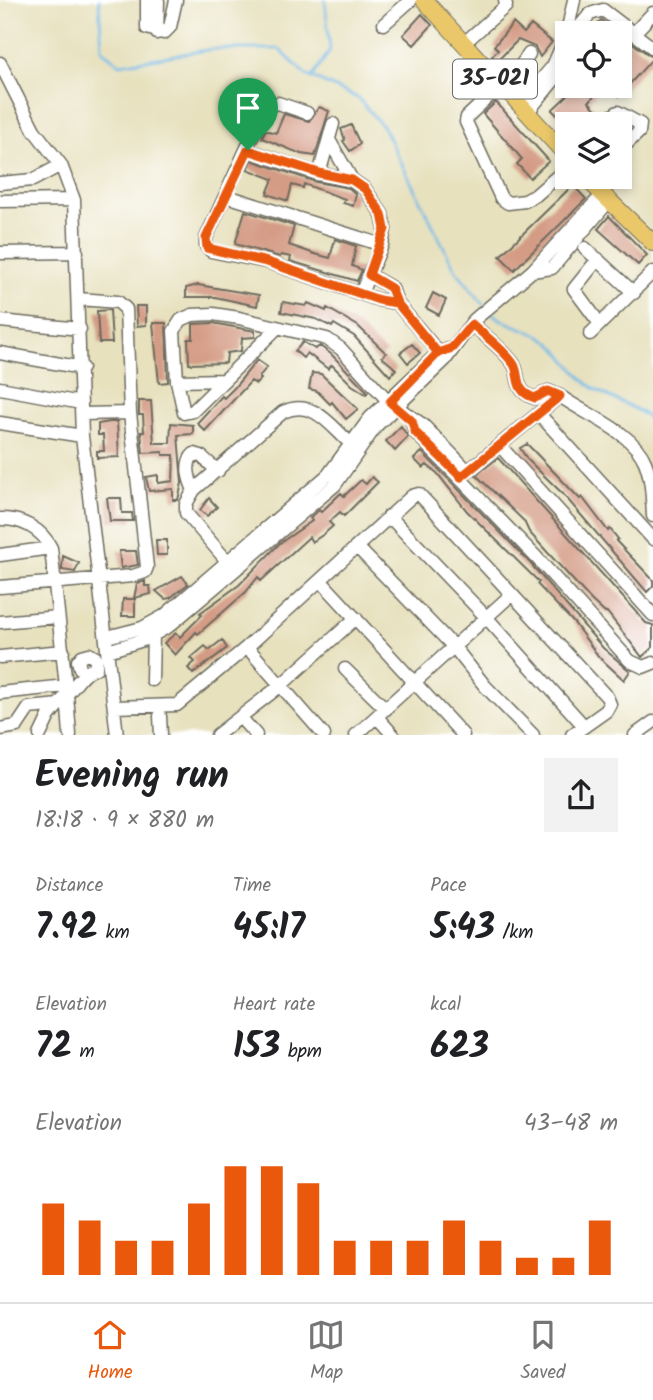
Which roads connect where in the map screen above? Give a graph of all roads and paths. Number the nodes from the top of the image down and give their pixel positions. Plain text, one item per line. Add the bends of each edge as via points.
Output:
1 (176, 0) edge
2 (411, 0) edge
3 (424, 0) edge
4 (574, 0) edge
5 (506, 1) edge
6 (152, 6) edge
7 (653, 13) edge
8 (570, 21) edge
9 (584, 21) edge
10 (619, 21) edge
11 (384, 24) dead end
12 (634, 33) joint
13 (463, 44) junction
14 (653, 48) edge
15 (529, 54) dead end
16 (555, 61) edge
17 (0, 64) edge
18 (555, 78) edge
19 (502, 87) junction
20 (524, 109) junction
21 (307, 113) dead end
22 (632, 120) edge
23 (333, 124) dead end
24 (632, 139) edge
25 (329, 140) junction
26 (555, 143) edge
27 (248, 150) junction
28 (61, 165) junction
29 (319, 173) junction
30 (555, 177) edge
31 (352, 180) junction
32 (0, 183) edge
33 (596, 189) edge
34 (227, 196) junction
35 (605, 199) junction
36 (74, 200) junction
37 (0, 201) edge
38 (653, 243) edge
39 (382, 245) junction
40 (585, 248) dead end
41 (77, 252) junction
42 (0, 253) edge
43 (598, 259) junction
44 (653, 272) edge
45 (369, 275) junction
46 (361, 293) junction
47 (634, 293) junction
48 (79, 299) junction
49 (397, 303) junction
50 (0, 321) edge
51 (473, 322) junction
52 (600, 324) junction
53 (277, 328) junction
54 (80, 329) junction
55 (590, 334) dead end
56 (0, 353) edge
57 (442, 357) junction
58 (82, 368) junction
59 (224, 380) junction
60 (177, 381) junction
61 (0, 388) edge
62 (560, 396) junction
63 (390, 402) junction
64 (82, 408) junction
65 (130, 413) junction
66 (540, 415) junction
67 (0, 423) edge
68 (82, 436) junction
69 (351, 444) junction
70 (501, 447) junction
71 (218, 471) junction
72 (464, 474) junction
73 (194, 490) junction
74 (295, 514) junction
75 (389, 516) junction
76 (653, 516) edge
77 (0, 519) edge
78 (653, 539) edge
79 (357, 547) junction
80 (51, 548) junction
81 (0, 555) edge
82 (227, 561) junction
83 (101, 577) junction
84 (321, 581) junction
85 (54, 582) junction
86 (0, 587) edge
87 (511, 595) junction
88 (180, 610) junction
89 (653, 615) edge
90 (58, 617) junction
91 (486, 617) junction
92 (356, 618) junction
93 (0, 622) edge
94 (153, 635) junction
95 (108, 644) junction
96 (454, 646) junction
97 (247, 648) junction
98 (63, 651) junction
99 (0, 657) edge
100 (653, 663) edge
101 (345, 669) dead end
102 (152, 680) dead end
103 (414, 680) junction
104 (280, 686) junction
105 (0, 693) edge
106 (64, 696) junction
107 (114, 707) junction
108 (381, 713) junction
109 (160, 716) dead end
110 (238, 719) junction
111 (653, 722) edge
112 (584, 726) junction
113 (0, 729) edge
114 (40, 735) edge
115 (70, 735) edge
116 (117, 735) edge
117 (162, 735) edge
118 (217, 735) edge
119 (238, 735) edge
120 (256, 735) edge
121 (324, 735) edge
122 (356, 735) edge
123 (393, 735) edge
124 (463, 735) edge
125 (533, 735) edge
126 (572, 735) edge
127 (635, 735) edge

1 - 6 street via 170,27 164,33 157,33
2 - 11 street
3 - 13 main road, 35-021
4 - 8 street
5 - 13 street
7 - 12 street
9 - 10 street via 598,10
12 - 14 street
13 - 19 main road, 35-021
15 - 19 street
16 - 20 street
17 - 28 street via 34,130
18 - 20 street
19 - 20 main road, 35-021
19 - 30 street via 466,122 501,198 508,203 525,201
20 - 26 main road, 35-021
21 - 27 street via 268,103
22 - 24 street via 640,124
23 - 25 street
25 - 29 street
25 - 31 street
27 - 29 street
27 - 34 street
28 - 32 street via 33,180
28 - 36 street
29 - 31 street
31 - 39 street via 365,189 382,214
33 - 35 main road
34 - 39 street
34 - 46 street via 206,238 207,248
35 - 38 main road
35 - 51 street via 578,229
36 - 37 street
36 - 41 street
39 - 45 street
40 - 43 street
41 - 42 street
41 - 48 street
43 - 47 street
43 - 52 street via 575,289
44 - 47 street
45 - 46 street
45 - 49 street via 391,288
46 - 49 street
47 - 52 street
48 - 54 street
48 - 65 street via 124,304
49 - 57 street
50 - 54 street
51 - 57 street
51 - 62 street via 513,362 516,382 530,397 548,391
52 - 55 street
53 - 59 street
53 - 60 street via 214,314 181,320 174,331
53 - 63 street via 327,339
54 - 58 street
56 - 58 street
57 - 63 street
58 - 64 street
59 - 60 street
59 - 60 street via 187,413
61 - 64 street
62 - 66 street
62 - 76 street via 615,431 644,459
63 - 69 street via 369,418
63 - 72 street via 412,421 415,432 434,443
63 - 74 street via 335,485
64 - 65 street
64 - 68 street
65 - 83 street via 147,567 132,576
66 - 70 street
66 - 78 street
67 - 68 street
68 - 83 street
69 - 71 street via 314,410 299,406 283,412
69 - 74 street
70 - 72 street
70 - 89 street
71 - 73 street
71 - 73 street via 194,454 189,481
72 - 100 street via 629,661 638,667
73 - 82 street via 186,513
74 - 82 street
74 - 88 street
75 - 79 street
75 - 87 street via 411,496 421,495
75 - 91 street
77 - 80 street via 10,518 42,533
79 - 84 street
79 - 96 street
80 - 81 street
80 - 85 street
82 - 88 street
83 - 85 street
83 - 95 street
84 - 92 street
84 - 97 street
85 - 86 street
85 - 90 street
87 - 91 street
87 - 112 street via 607,697 608,708
88 - 94 street
88 - 95 street
90 - 93 street
90 - 98 street
91 - 96 street
91 - 112 street
92 - 103 street
92 - 104 street
94 - 95 street
94 - 102 street
95 - 106 street via 96,658 86,654 80,658 79,668 85,673
95 - 107 street
96 - 103 street
96 - 125 street
97 - 104 street
97 - 107 street via 177,705
98 - 99 street
98 - 106 street
101 - 108 street
103 - 108 street
103 - 124 street
104 - 110 street
104 - 121 street
105 - 106 street
106 - 113 street via 29,708 17,726
106 - 114 street
106 - 115 street
107 - 116 street
108 - 122 street
108 - 123 street
109 - 117 street
110 - 118 street
110 - 119 street
110 - 120 street
111 - 127 street
112 - 126 street

